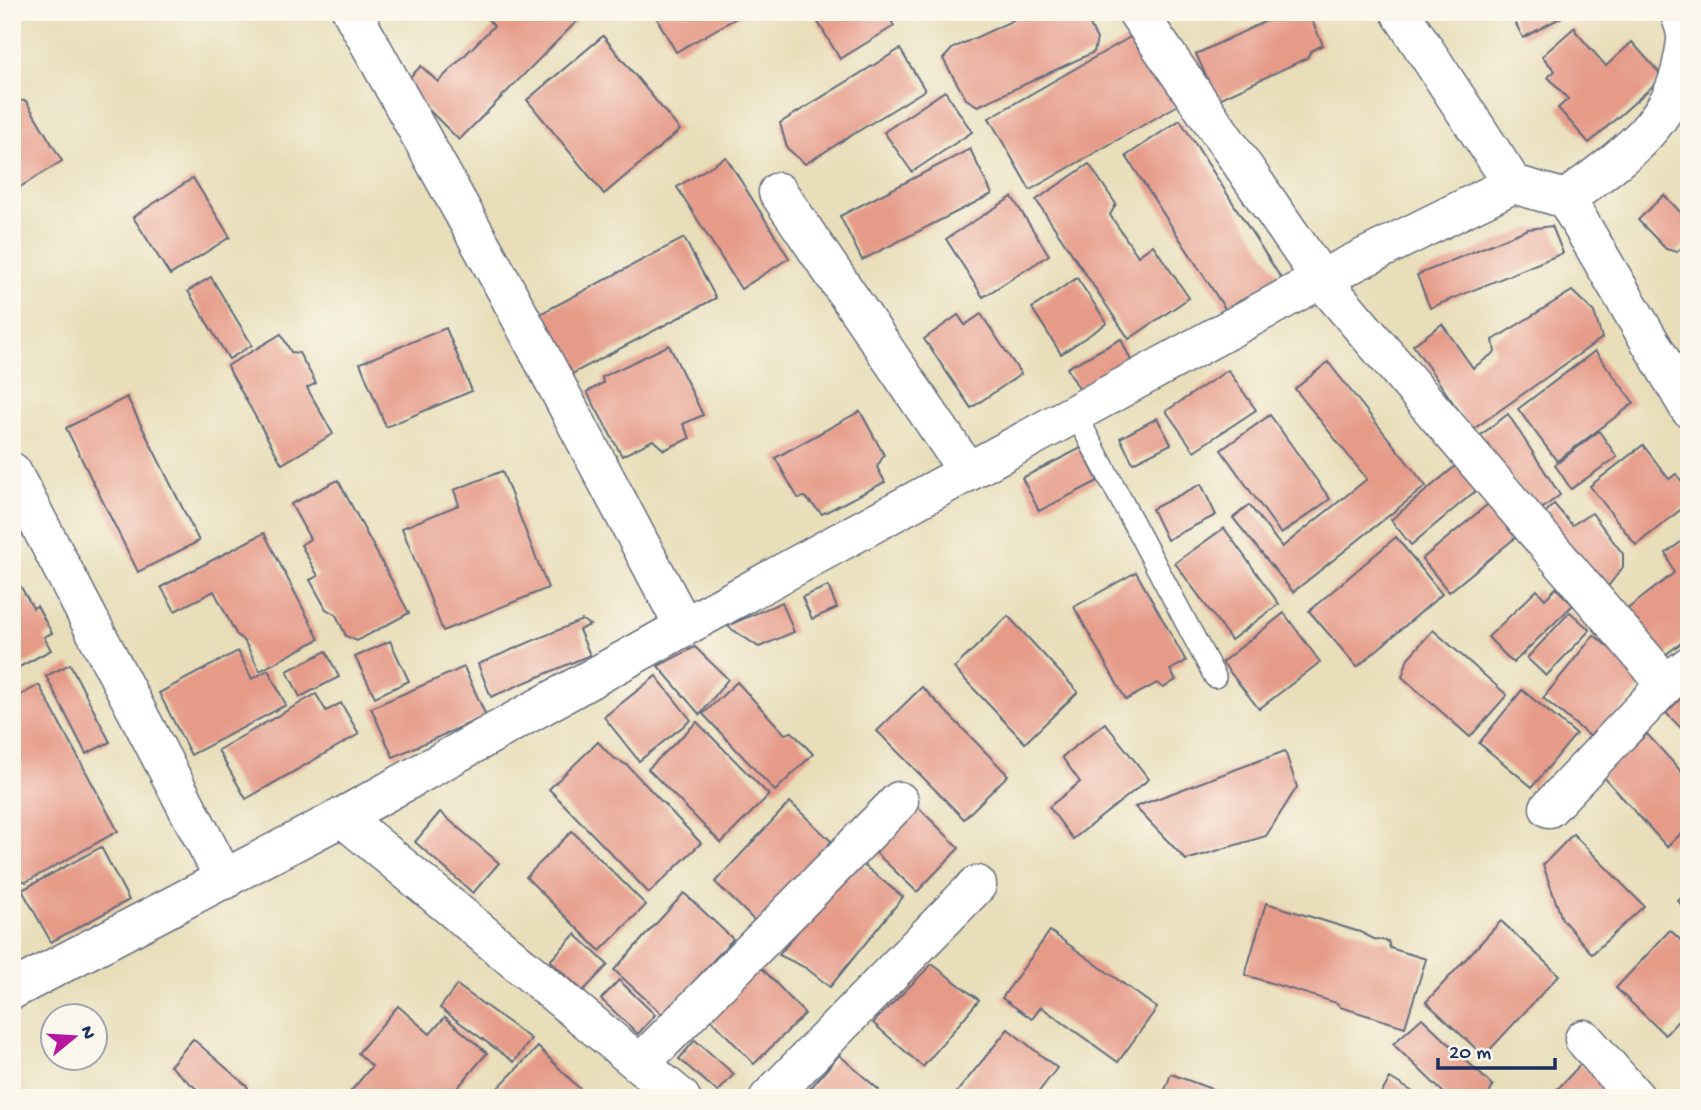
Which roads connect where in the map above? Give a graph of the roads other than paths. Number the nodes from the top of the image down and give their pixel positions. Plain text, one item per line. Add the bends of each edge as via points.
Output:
1 (352, 12) edge
2 (1137, 12) edge
3 (1400, 12) edge
4 (1679, 12) edge
5 (1513, 184) junction
6 (778, 192) dead end
7 (1566, 199) junction
8 (1321, 279) junction
9 (1689, 408) edge
10 (1075, 413) junction
11 (12, 471) edge
12 (968, 472) junction
13 (684, 627) junction
14 (1678, 675) edge
15 (1215, 677) dead end
16 (899, 801) dead end
17 (1549, 808) dead end
18 (342, 817) junction
19 (225, 880) junction
20 (977, 885) dead end
21 (12, 990) edge
22 (1584, 1039) dead end
23 (640, 1064) junction
24 (681, 1098) edge
25 (769, 1098) edge
26 (1636, 1098) edge

1 - 13 street
2 - 8 street
3 - 5 street
4 - 7 street via 1688,33 1668,107 1640,142
5 - 7 street
5 - 8 street
6 - 12 street
7 - 9 street
8 - 10 street
8 - 14 street
10 - 12 street
10 - 15 lane
11 - 19 street
12 - 13 street
13 - 18 street
14 - 17 street
16 - 23 street
18 - 19 street
18 - 23 street
19 - 21 street
20 - 25 street
22 - 26 street
23 - 24 street

